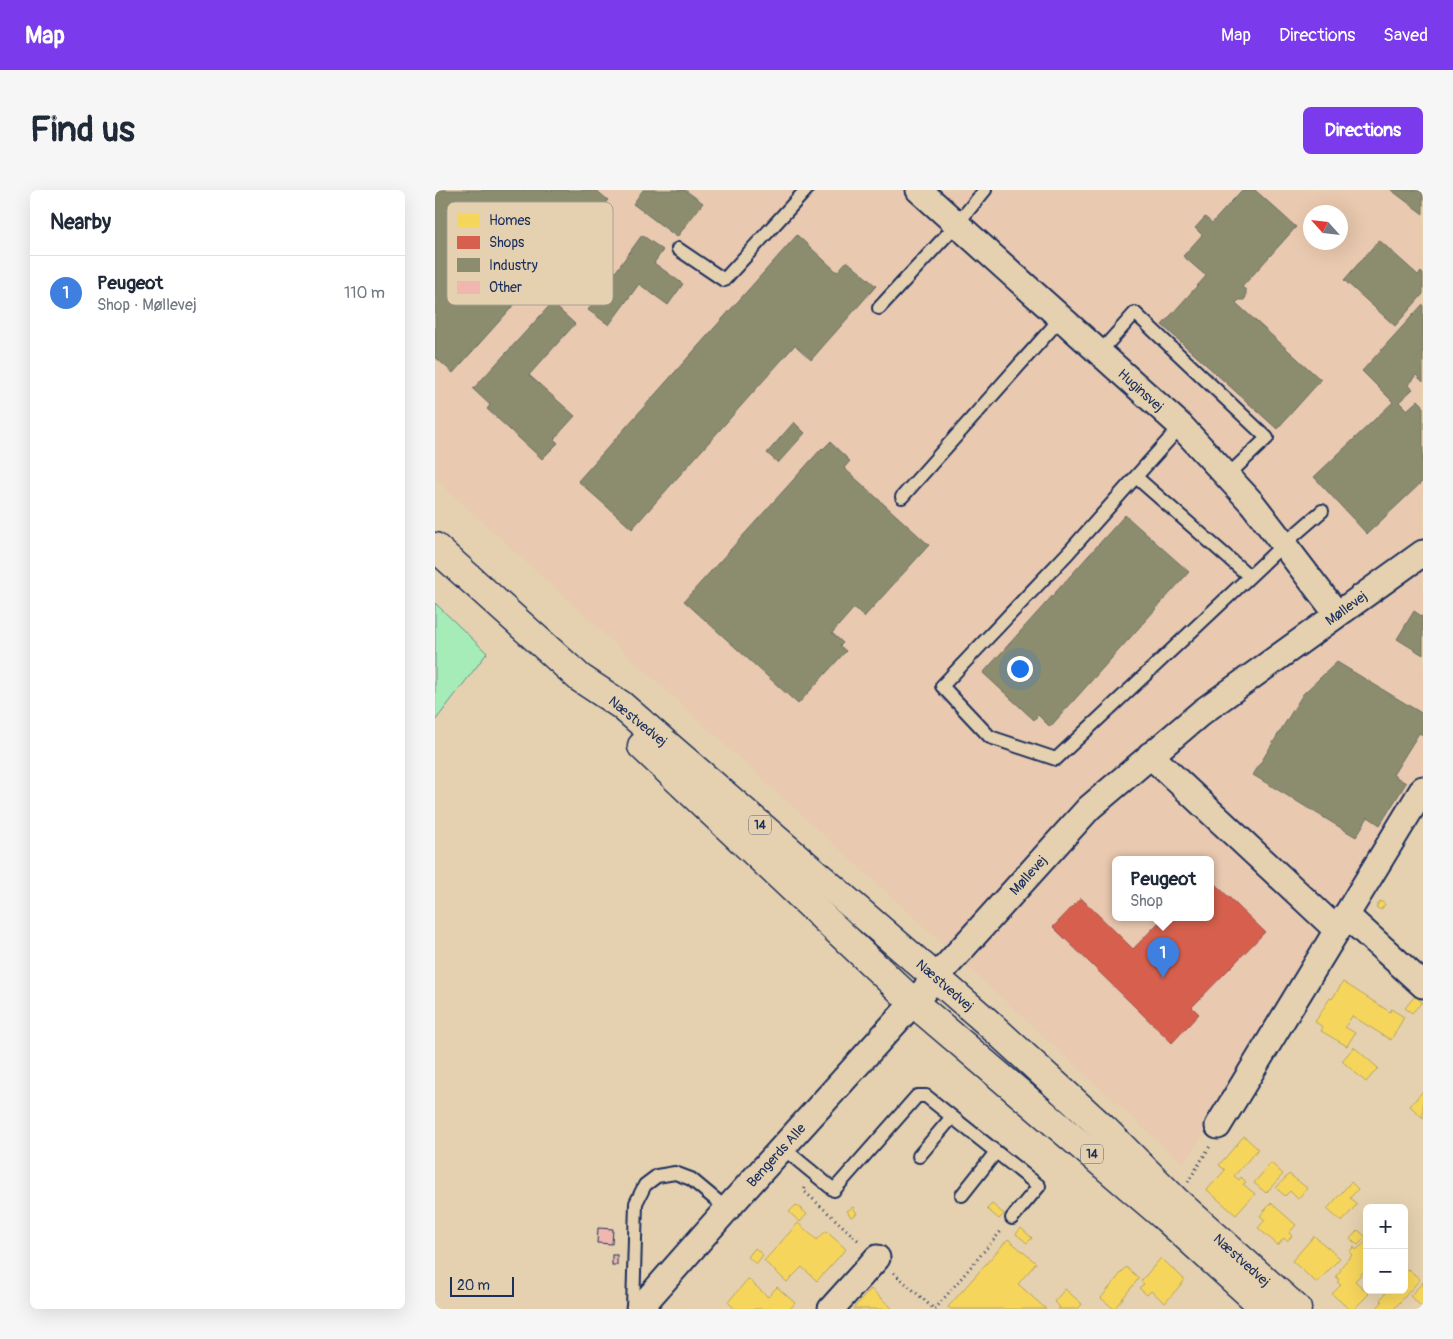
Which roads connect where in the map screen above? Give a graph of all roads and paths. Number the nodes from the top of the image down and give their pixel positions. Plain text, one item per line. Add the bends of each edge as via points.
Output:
1 (807, 190) edge
2 (919, 190) edge
3 (985, 190) edge
4 (957, 224) junction
5 (678, 249) dead end
6 (879, 308) dead end
7 (1061, 318) junction
8 (1100, 352) junction
9 (1181, 426) junction
10 (1227, 476) junction
11 (1135, 477) junction
12 (902, 497) dead end
13 (1322, 510) dead end
14 (1284, 544) junction
15 (435, 547) edge
16 (1423, 553) edge
17 (1249, 576) junction
18 (1337, 614) junction
19 (580, 678) junction
20 (1150, 755) junction
21 (1423, 788) edge
22 (1342, 923) junction
23 (937, 978) junction
24 (1423, 985) edge
25 (914, 1003) junction
26 (952, 1117) junction
27 (1219, 1126) joint
28 (783, 1148) junction
29 (996, 1152) junction
30 (919, 1156) dead end
31 (962, 1195) dead end
32 (1177, 1201) junction
33 (727, 1209) junction
34 (1012, 1218) joint
35 (877, 1258) dead end
36 (633, 1309) edge
37 (639, 1309) edge
38 (831, 1309) edge
39 (935, 1309) edge
40 (1266, 1309) edge
41 (1297, 1309) edge

1 - 5 lane via 724,280
2 - 4 street, Huginsvej
3 - 4 lane
4 - 6 lane
4 - 7 street, Huginsvej
7 - 8 street, Huginsvej
7 - 12 lane
8 - 9 street, Huginsvej
8 - 10 lane via 1135,313 1267,438
9 - 10 street, Huginsvej
9 - 11 lane
10 - 14 street, Huginsvej
11 - 17 lane
11 - 17 lane via 942,686 990,737 1056,759
13 - 14 lane
14 - 17 lane
14 - 18 street, Huginsvej
15 - 19 main road, Næstvedvej / 14
16 - 18 street, Møllevej
18 - 20 street, Møllevej via 1202,712
19 - 23 main road, Næstvedvej / 14 via 621,705
19 - 25 main road, Næstvedvej / 14 via 612,717
20 - 22 street
20 - 23 street, Møllevej via 1089,808
21 - 22 street
22 - 24 street
22 - 27 street
23 - 25 street, Møllevej
23 - 32 main road, Næstvedvej / 14 via 1105,1130
25 - 28 street, Bengerds Alle
25 - 40 main road, Næstvedvej / 14
26 - 28 lane via 925,1096 917,1096 834,1190
26 - 29 lane
26 - 30 lane
27 - 32 path
28 - 33 street, Bengerds Alle
29 - 31 lane
29 - 34 lane via 1039,1186
32 - 41 main road, Næstvedvej / 14
33 - 36 lane via 691,1179 675,1173 657,1176 645,1185 637,1203
33 - 37 street, Bengerds Alle
34 - 39 path
35 - 38 street

